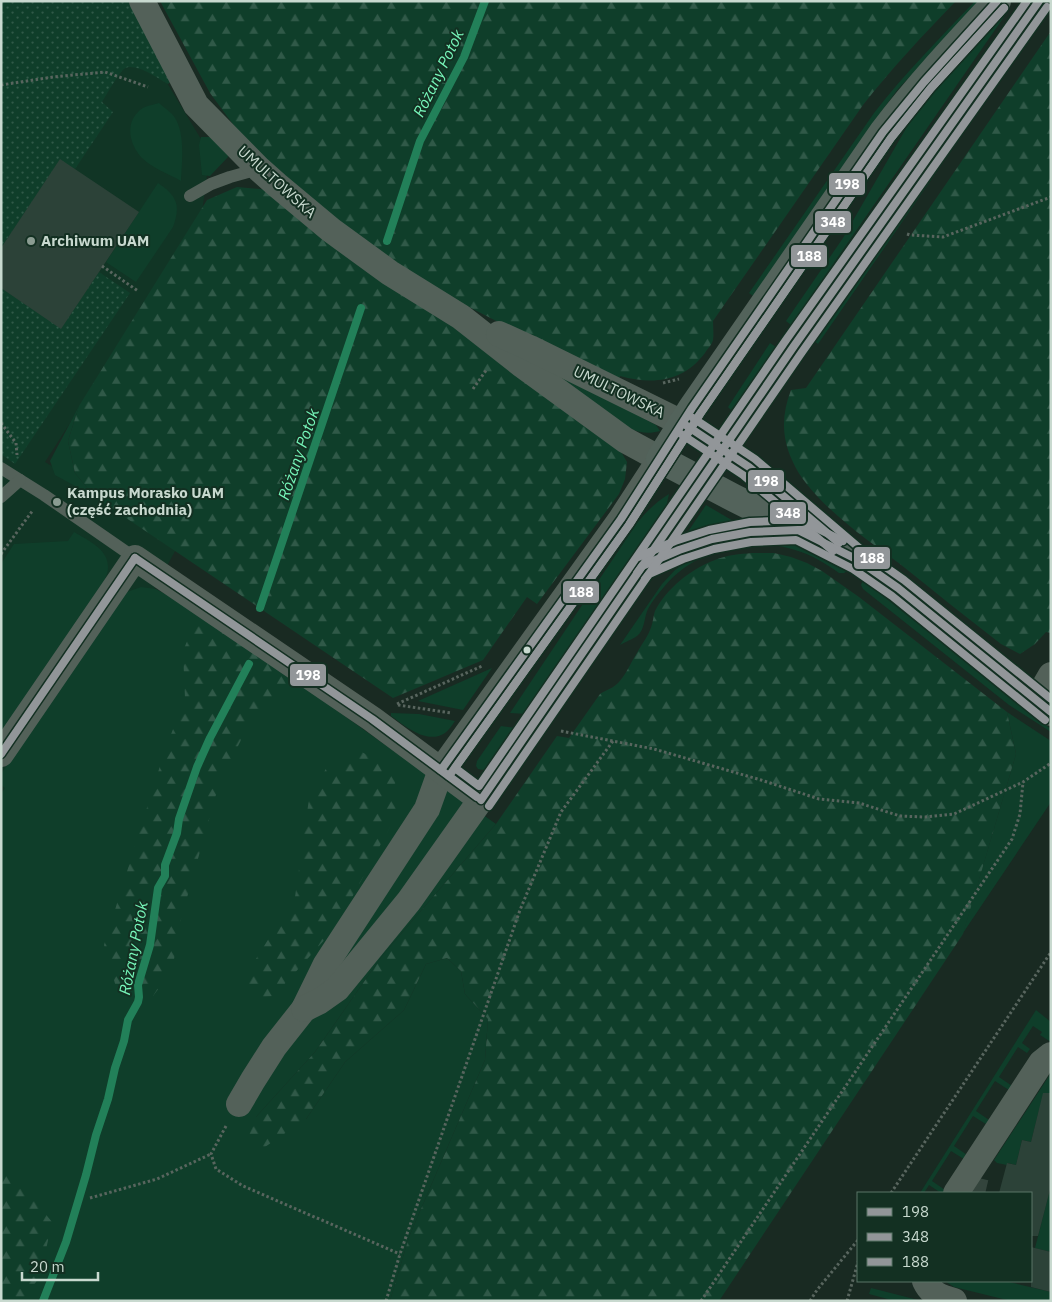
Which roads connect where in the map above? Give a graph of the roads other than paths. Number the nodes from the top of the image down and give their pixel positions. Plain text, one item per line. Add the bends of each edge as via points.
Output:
1 (142, 1) edge
2 (997, 1) edge
3 (1039, 1) edge
4 (259, 169) junction
5 (190, 196) dead end
6 (461, 317) junction
7 (682, 424) junction
8 (722, 450) junction
9 (660, 459) junction
10 (1, 468) edge
11 (20, 480) junction
12 (701, 481) junction
13 (1, 497) edge
14 (798, 530) junction
15 (135, 558) junction
16 (858, 560) junction
17 (642, 566) junction
18 (1051, 675) edge
19 (1044, 707) edge
20 (1, 754) edge
21 (442, 770) junction
22 (481, 800) junction
23 (304, 1009) junction
24 (1051, 1055) edge
25 (239, 1104) road end
26 (957, 1192) edge
27 (925, 1282) edge
28 (954, 1301) edge

1 - 4 street, UMULTOWSKA via 196,105
2 - 7 street via 906,101
3 - 8 street
4 - 5 lane via 211,184
4 - 6 street, UMULTOWSKA via 331,230 390,273
6 - 7 street, UMULTOWSKA
6 - 9 street, UMULTOWSKA via 625,440
7 - 8 street, UMULTOWSKA
7 - 9 street
8 - 12 street
8 - 16 street, UMULTOWSKA via 749,467
9 - 12 street, UMULTOWSKA
9 - 21 street via 621,519
10 - 11 lane
11 - 13 lane
11 - 15 lane
12 - 14 street, UMULTOWSKA
12 - 17 street
14 - 16 street, UMULTOWSKA
14 - 17 street via 750,532 712,539
15 - 20 street
15 - 21 street via 364,713
16 - 19 street, UMULTOWSKA
17 - 22 street
18 - 19 street
21 - 22 street
21 - 23 street via 427,809 326,964
22 - 23 street via 409,902 337,989
23 - 25 street via 274,1047
24 - 26 street via 1041,1063
27 - 28 street via 940,1297

